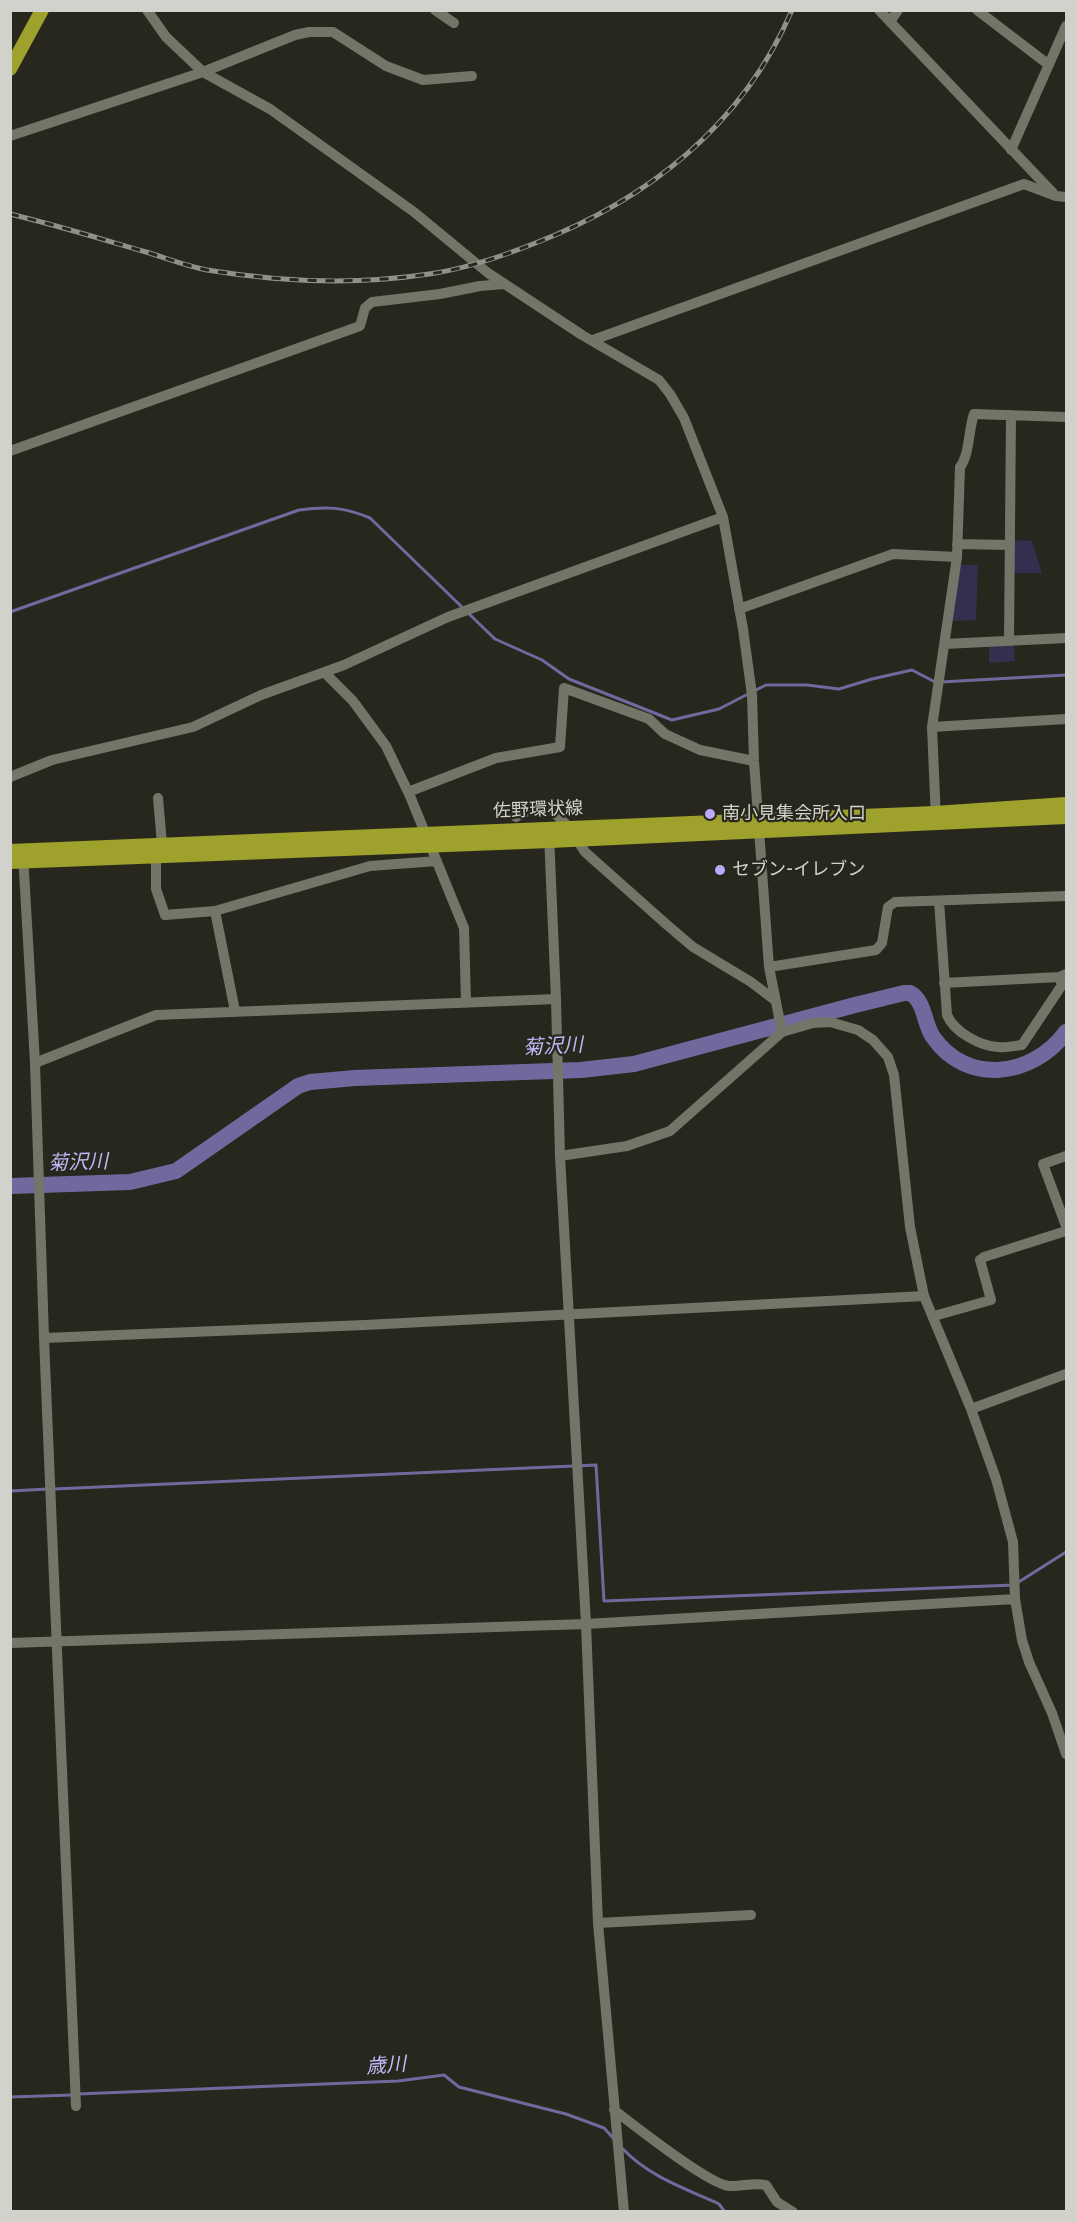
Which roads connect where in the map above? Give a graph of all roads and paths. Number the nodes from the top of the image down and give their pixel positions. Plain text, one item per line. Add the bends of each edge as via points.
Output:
1 (42, 10) edge
2 (147, 10) edge
3 (435, 10) edge
4 (879, 10) edge
5 (898, 10) edge
6 (977, 10) edge
7 (890, 22) junction
8 (454, 23) dead end
9 (1066, 26) edge
10 (1049, 65) junction
11 (10, 69) edge
12 (203, 72) junction
13 (472, 76) dead end
14 (10, 136) edge
15 (1011, 150) junction
16 (1061, 196) edge
17 (504, 284) junction
18 (593, 339) junction
19 (1011, 415) junction
20 (1066, 417) edge
21 (10, 451) edge
22 (723, 517) junction
23 (957, 544) junction
24 (1010, 545) junction
25 (957, 557) junction
26 (739, 609) junction
27 (1066, 638) edge
28 (1009, 640) junction
29 (944, 644) junction
30 (325, 673) junction
31 (1066, 719) edge
32 (932, 727) junction
33 (754, 761) junction
34 (10, 777) edge
35 (408, 792) junction
36 (158, 798) dead end
37 (1066, 804) edge
38 (516, 817) dead end
39 (1066, 817) edge
40 (936, 818) junction
41 (758, 826) junction
42 (569, 827) junction
43 (549, 834) junction
44 (428, 839) junction
45 (578, 839) junction
46 (159, 850) junction
47 (17, 856) edge
48 (437, 861) junction
49 (1066, 896) edge
50 (939, 901) junction
51 (215, 911) junction
52 (769, 967) junction
53 (1063, 976) edge
54 (944, 982) junction
55 (556, 999) junction
56 (776, 1001) junction
57 (466, 1003) junction
58 (235, 1011) junction
59 (782, 1032) junction
60 (35, 1063) junction
61 (560, 1156) junction
62 (1066, 1156) edge
63 (1066, 1228) edge
64 (924, 1296) junction
65 (570, 1314) junction
66 (934, 1316) junction
67 (44, 1338) junction
68 (1066, 1374) edge
69 (971, 1408) junction
70 (1015, 1599) junction
71 (586, 1624) junction
72 (57, 1642) junction
73 (10, 1643) edge
74 (1066, 1754) edge
75 (751, 1915) dead end
76 (597, 1923) junction
77 (76, 2106) dead end
78 (614, 2110) junction
79 (624, 2211) edge
80 (793, 2211) edge

1 - 11 main road
2 - 12 street via 166,38
3 - 8 street
4 - 7 street
5 - 7 street
6 - 10 street
7 - 15 street
9 - 10 street
10 - 15 street
12 - 13 street via 295,34 323,31 333,32 386,66 423,80
12 - 14 street
12 - 17 street via 270,109 414,212
15 - 16 street
16 - 18 street via 1024,184
17 - 18 street
17 - 21 street via 372,302 365,308 360,326
18 - 22 street via 659,380 670,394 684,418
19 - 20 street
19 - 23 street via 974,414 966,460 960,467
19 - 24 street
22 - 26 street
22 - 30 street via 448,617
23 - 24 street
23 - 25 street
24 - 28 street
25 - 26 street via 893,554
25 - 29 street
26 - 33 street via 752,695
27 - 28 street
28 - 29 street
29 - 32 street
30 - 34 street via 261,695 193,727 52,760
30 - 35 street via 353,701 386,746
31 - 32 street
32 - 40 street
33 - 35 street via 700,750 665,734 649,719 564,688 560,747 489,760
33 - 41 street
35 - 44 street
36 - 46 street
37 - 40 main road, 佐野環状線
38 - 42 street via 546,805
39 - 40 main road, 佐野環状線
40 - 41 main road, 佐野環状線
41 - 42 main road, 佐野環状線
41 - 45 main road, 佐野環状線
41 - 52 street
42 - 43 main road, 佐野環状線
42 - 45 street
43 - 44 main road, 佐野環状線
43 - 45 main road, 佐野環状線
43 - 55 street
44 - 46 main road, 佐野環状線
44 - 48 street
45 - 56 street via 585,852 693,947
46 - 47 main road, 佐野環状線
46 - 51 street via 156,889 165,915
47 - 60 street
48 - 51 street via 370,866
48 - 57 street via 464,928
49 - 50 street
50 - 52 street via 890,903 882,943 876,950
50 - 54 street
51 - 58 street
52 - 56 street
53 - 54 street
53 - 54 street via 1055,999 1022,1045 1000,1048 967,1036 950,1022
55 - 57 street
55 - 61 street
56 - 59 street
57 - 58 street
58 - 60 street via 156,1015
59 - 61 street via 670,1131 627,1146
59 - 64 street via 813,1023 846,1025 873,1040 888,1057 894,1075 910,1227
60 - 67 street
61 - 65 street
62 - 63 street via 1043,1164
63 - 66 street via 984,1257 981,1260 992,1300
64 - 65 street
64 - 66 street
65 - 67 street
65 - 71 street
66 - 69 street
67 - 72 street
68 - 69 street
69 - 70 street via 1013,1542
70 - 71 street
70 - 74 street via 1029,1662
71 - 72 street
71 - 76 street
72 - 73 street
72 - 77 street
75 - 76 street
76 - 78 street
78 - 79 street
78 - 80 street via 704,2175 728,2186 766,2185 777,2202

